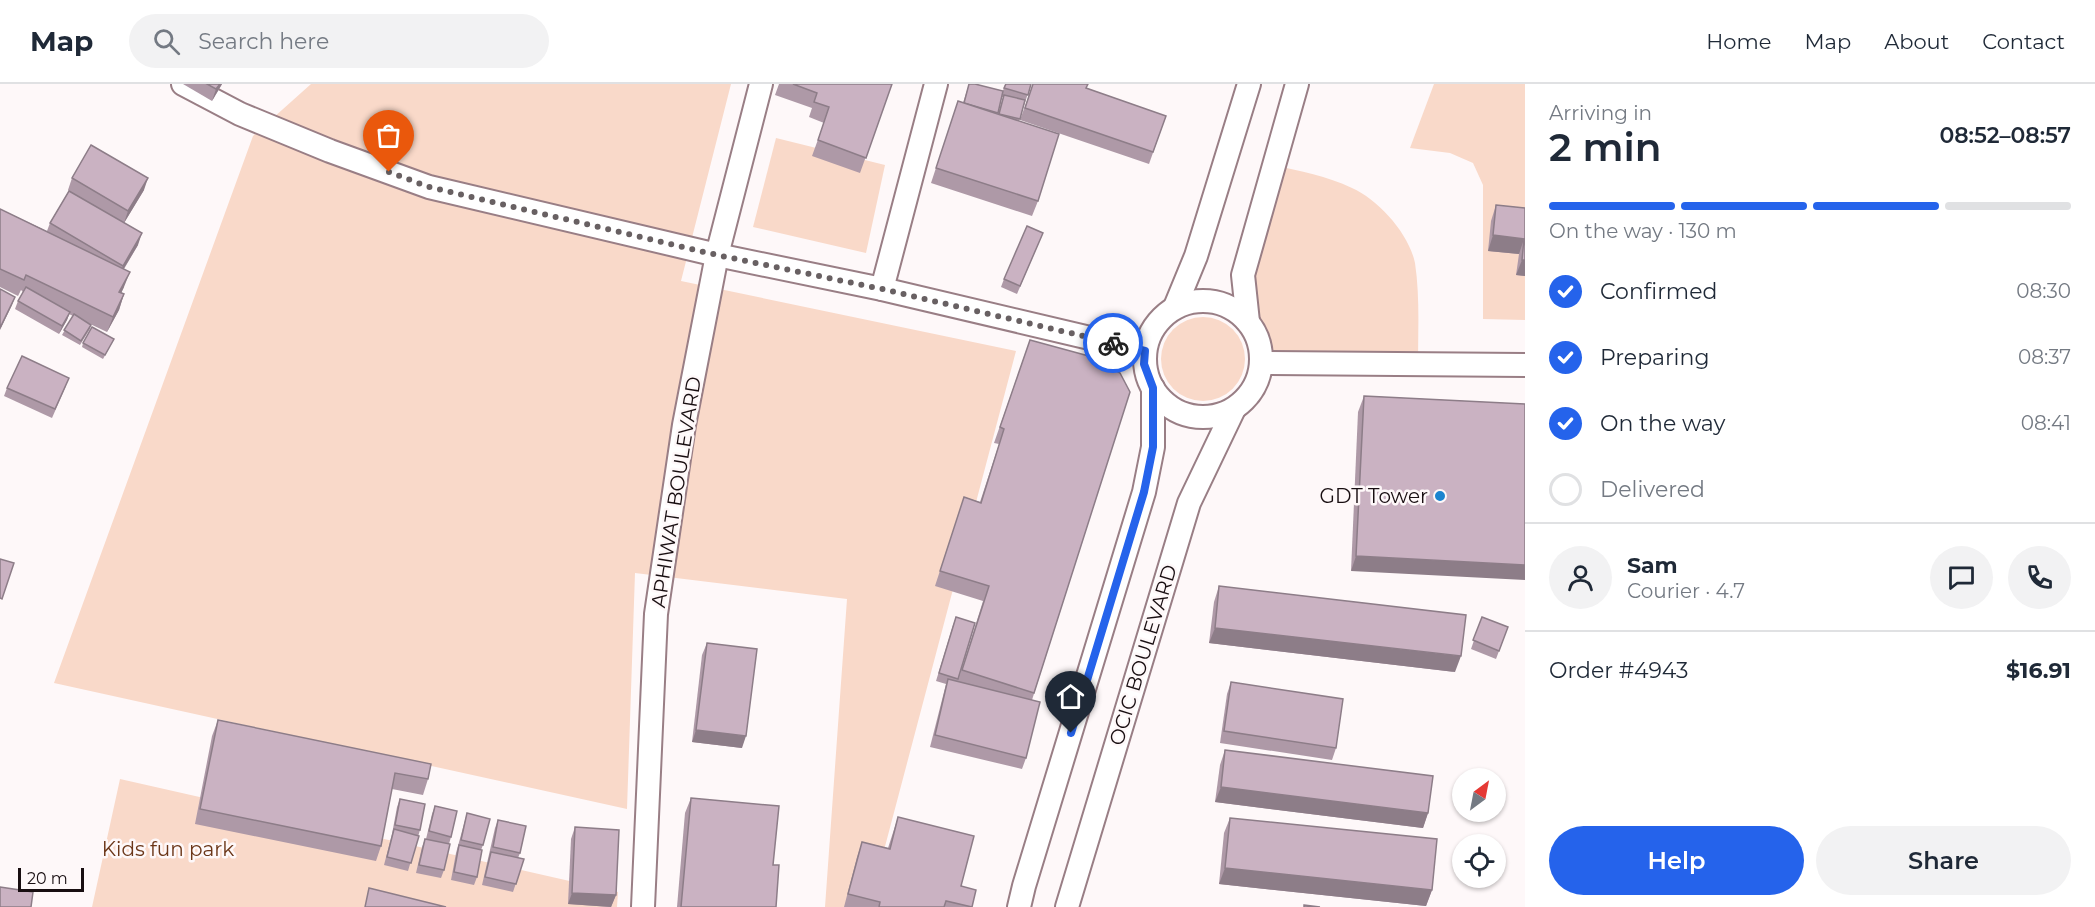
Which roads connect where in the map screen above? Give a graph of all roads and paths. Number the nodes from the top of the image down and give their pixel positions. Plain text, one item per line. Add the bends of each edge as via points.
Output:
1 (183, 84) edge
2 (762, 84) edge
3 (936, 84) edge
4 (1249, 84) edge
5 (1296, 84) edge
6 (717, 255) junction
7 (882, 289) junction
8 (1174, 308) junction
9 (1248, 322) junction
10 (1145, 351) junction
11 (1262, 363) junction
12 (1525, 365) edge
13 (1153, 388) junction
14 (1233, 409) junction
15 (643, 907) edge
16 (1019, 907) edge
17 (1067, 907) edge

1 - 6 street via 240,114 429,187
2 - 6 street, APHIWAT BOULEVARD
3 - 7 street
4 - 8 street via 1196,256
5 - 9 street via 1243,275
6 - 7 street
6 - 15 street, APHIWAT BOULEVARD via 684,425 656,614
7 - 10 street
8 - 9 street via 1194,301 1214,302 1233,309
8 - 10 street via 1150,333
9 - 11 street via 1259,341
10 - 13 street via 1144,364
11 - 12 street
11 - 14 street via 1248,397
13 - 14 street via 1168,406 1189,415 1212,417
13 - 16 street via 1153,447 1144,492
14 - 17 street, OCIC BOULEVARD via 1189,503

